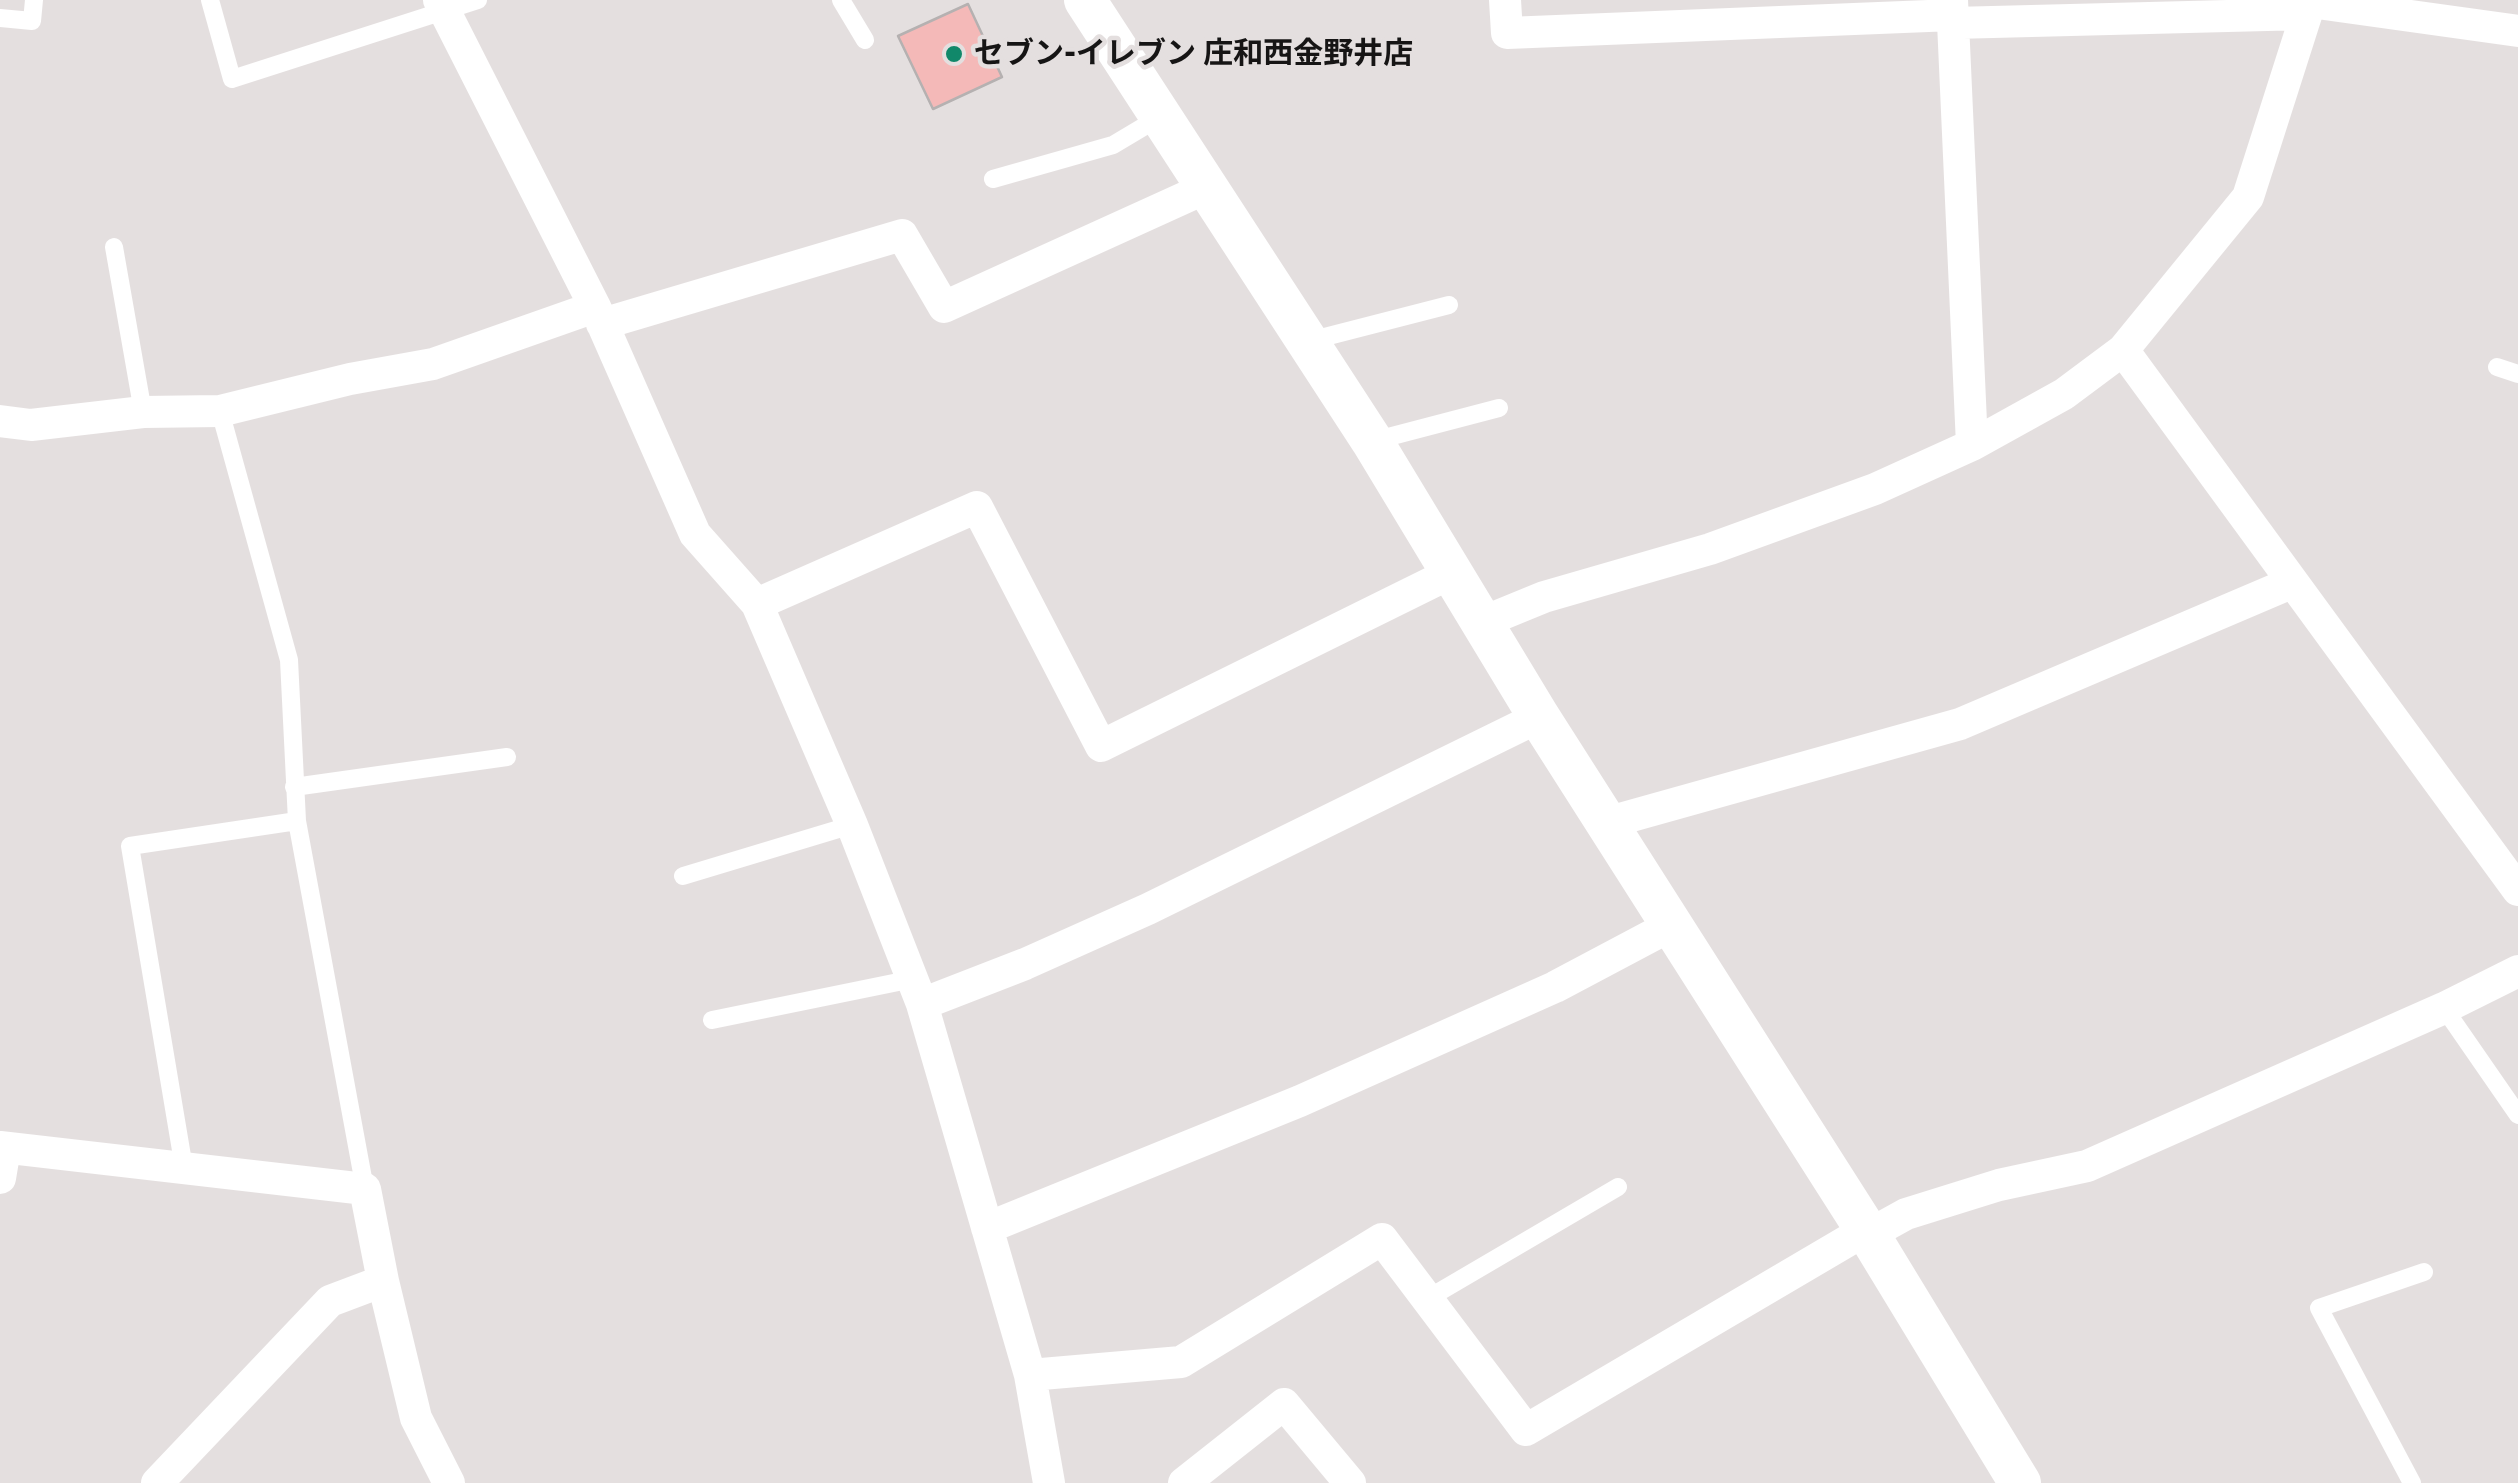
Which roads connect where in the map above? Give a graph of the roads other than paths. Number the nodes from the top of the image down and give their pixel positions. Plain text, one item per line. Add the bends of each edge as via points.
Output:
1 (34, 0) edge
2 (210, 0) edge
3 (478, 0) edge
4 (841, 0) edge
5 (1084, 0) edge
6 (1505, 0) edge
7 (442, 5) edge
8 (2309, 5) edge
9 (1952, 13) edge
10 (0, 18) edge
11 (2518, 31) edge
12 (865, 40) dead end
13 (1161, 116) junction
14 (993, 179) dead end
15 (1206, 188) junction
16 (114, 247) dead end
17 (1449, 306) dead end
18 (598, 316) junction
19 (1309, 341) junction
20 (2123, 350) junction
21 (2497, 367) dead end
22 (2518, 374) edge
23 (1498, 408) dead end
24 (220, 411) junction
25 (143, 412) junction
26 (0, 420) edge
27 (1372, 441) junction
28 (1972, 446) junction
29 (1452, 573) junction
30 (2291, 584) junction
31 (756, 604) junction
32 (1483, 622) junction
33 (1539, 718) junction
34 (506, 757) dead end
35 (294, 788) junction
36 (297, 821) junction
37 (1606, 823) junction
38 (852, 825) junction
39 (683, 876) dead end
40 (2518, 890) edge
41 (1670, 926) junction
42 (2518, 971) edge
43 (918, 992) junction
44 (2444, 1008) junction
45 (712, 1020) dead end
46 (2518, 1115) edge
47 (2, 1157) edge
48 (184, 1168) junction
49 (1618, 1186) dead end
50 (366, 1189) junction
51 (988, 1228) junction
52 (1867, 1232) junction
53 (2424, 1272) dead end
54 (384, 1281) junction
55 (1427, 1299) junction
56 (1030, 1375) junction
57 (157, 1483) edge
58 (449, 1483) edge
59 (1049, 1483) edge
60 (1184, 1483) edge
61 (1350, 1483) edge
62 (2020, 1483) edge
63 (2412, 1483) edge

1 - 10 lane via 32,21
2 - 7 lane via 232,79
3 - 7 lane
4 - 12 lane
5 - 13 street
6 - 9 street via 1507,33
7 - 18 street
8 - 9 street
8 - 11 street
8 - 20 street via 2248,197
9 - 28 street
13 - 14 lane via 1113,145
13 - 15 street
15 - 18 street via 944,308 902,236
15 - 19 street
16 - 25 lane
17 - 19 lane
18 - 24 street via 433,364
18 - 31 street via 695,534
19 - 27 street
20 - 28 street via 2064,394
20 - 30 street
21 - 22 lane
23 - 27 lane
24 - 25 street
24 - 35 lane via 289,660
25 - 26 street via 31,424
27 - 29 street
28 - 32 street via 1796,520
29 - 31 street via 1101,746 977,507
29 - 32 street
30 - 37 street via 1960,724
30 - 40 street
31 - 38 street
32 - 33 street
33 - 37 street
33 - 43 street via 1025,964
34 - 35 lane
35 - 36 lane
36 - 48 lane via 130,846
36 - 50 lane
37 - 41 street
38 - 39 lane
38 - 43 street
41 - 51 street via 1555,987 1300,1101
41 - 52 street
42 - 44 street
43 - 45 lane
43 - 51 street
44 - 46 lane
44 - 52 street via 2087,1166 1999,1185
47 - 48 street
48 - 50 street
49 - 55 lane
50 - 54 street
51 - 56 street
52 - 55 street via 1526,1430
52 - 62 street
53 - 63 lane via 2319,1308
54 - 57 street via 330,1301
54 - 58 street via 416,1418
55 - 56 street via 1382,1239 1181,1362
56 - 59 street
60 - 61 street via 1284,1404

